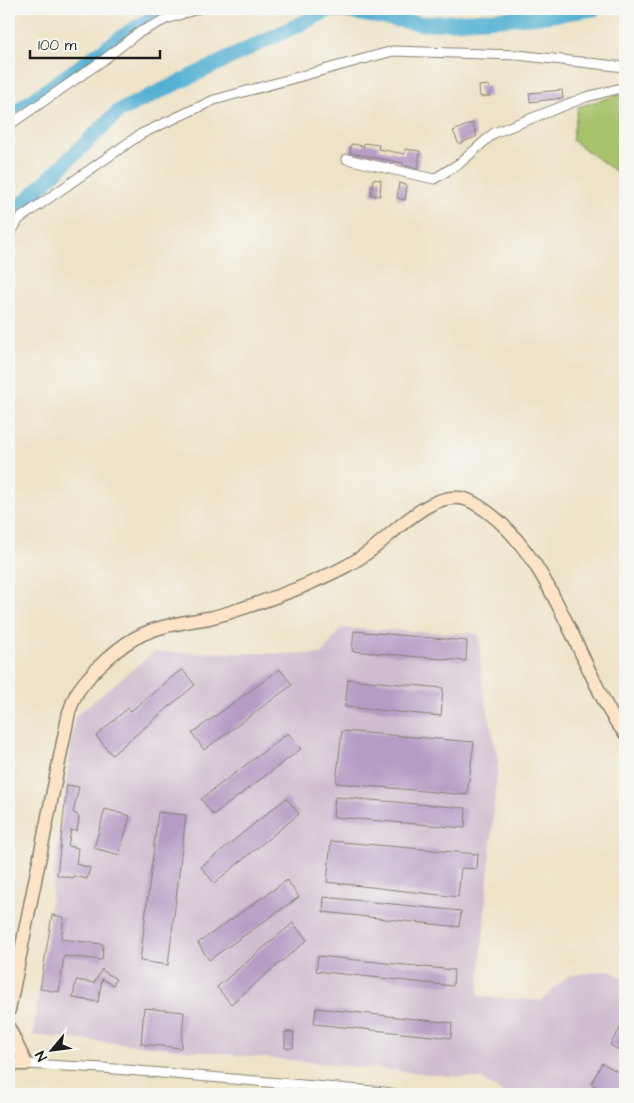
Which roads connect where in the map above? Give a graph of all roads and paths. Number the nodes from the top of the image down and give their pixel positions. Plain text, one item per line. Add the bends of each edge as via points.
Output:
1 (197, 9) edge
2 (625, 67) edge
3 (625, 87) edge
4 (9, 125) edge
5 (347, 160) dead end
6 (9, 235) edge
7 (625, 733) edge
8 (9, 1010) edge
9 (9, 1028) edge
10 (9, 1064) edge
11 (26, 1064) junction
12 (395, 1094) edge

1 - 4 street via 138,33
2 - 6 street via 517,55 393,51 214,100 141,134 19,219
3 - 5 street via 586,97 494,133 460,163 434,179
7 - 8 street via 605,704 557,603 520,544 497,519 460,498 434,503 349,566 271,599 142,634 94,672 77,693 68,712
9 - 11 street
10 - 11 street
11 - 12 street

